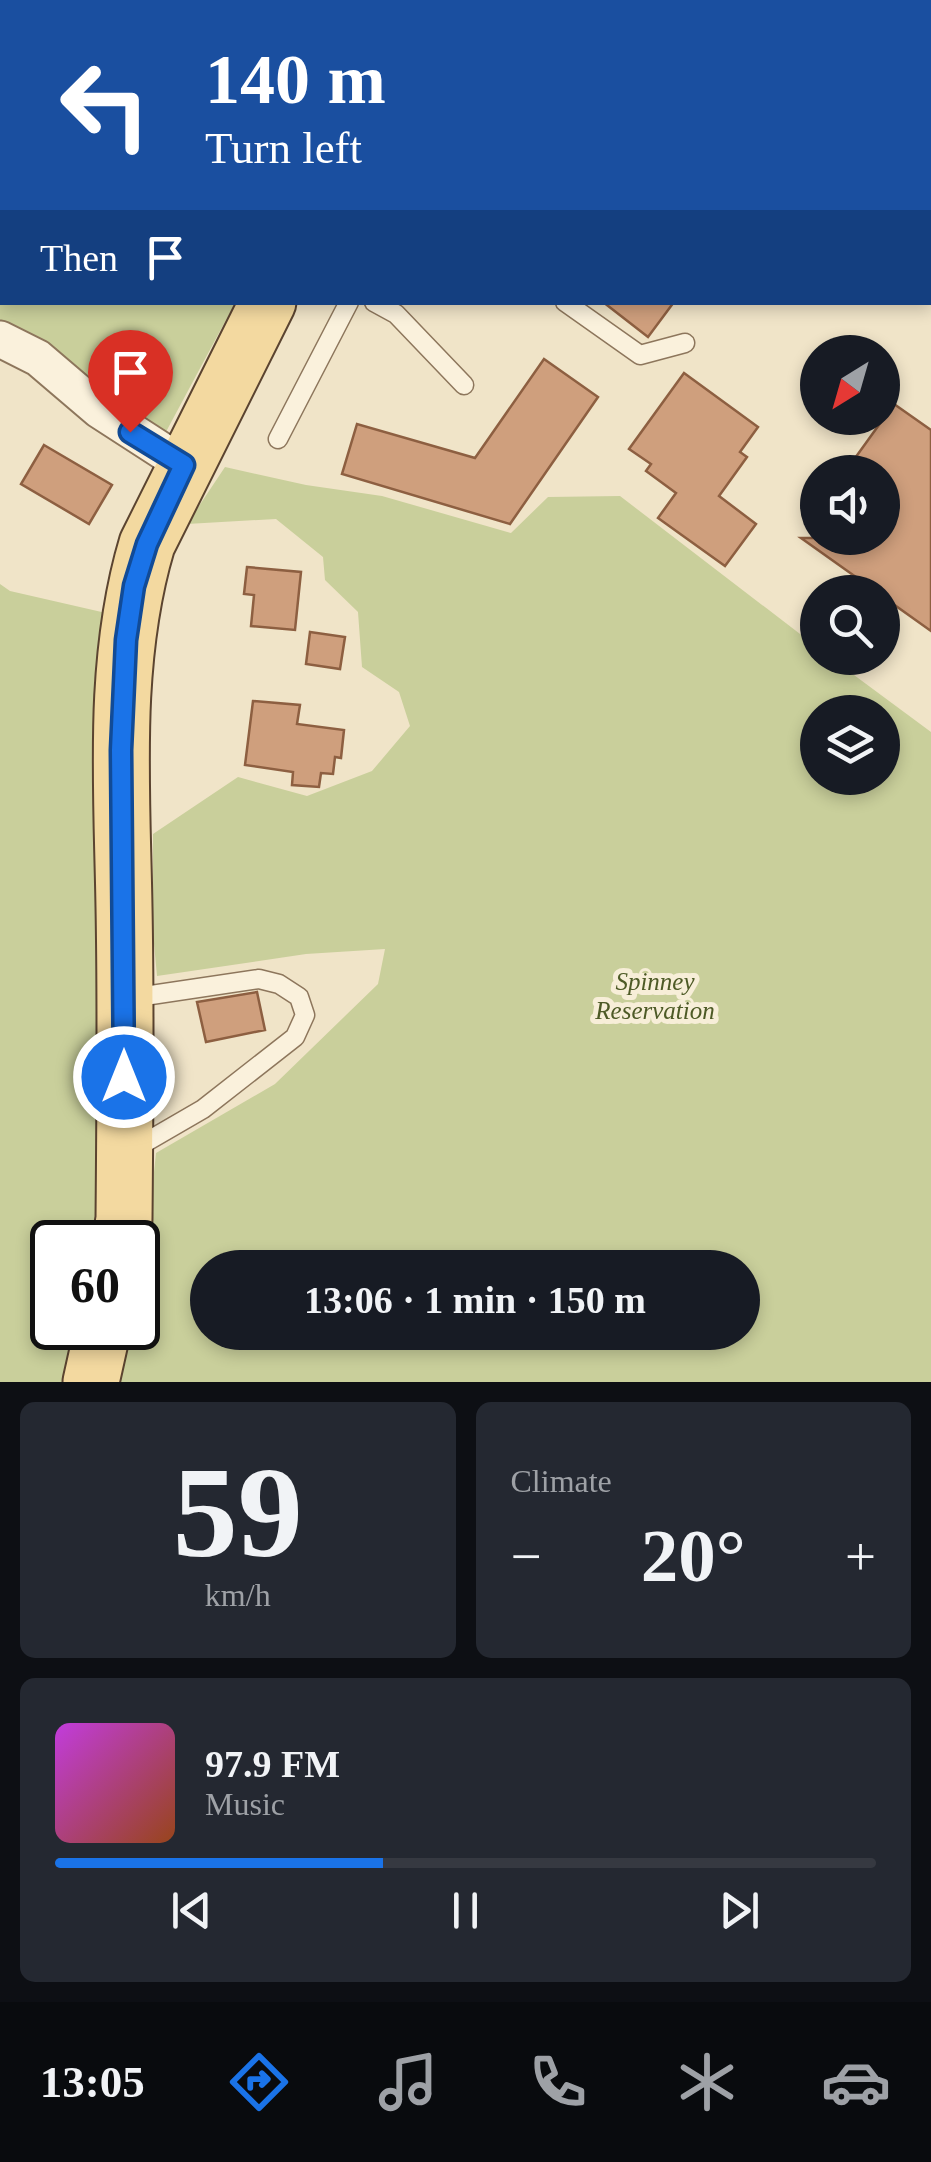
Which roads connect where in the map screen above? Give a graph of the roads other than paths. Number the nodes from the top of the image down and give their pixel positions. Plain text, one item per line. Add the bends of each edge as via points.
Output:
1 (264, 305) edge
2 (347, 305) edge
3 (380, 305) edge
4 (569, 305) edge
5 (0, 340) edge
6 (685, 342) dead end
7 (464, 385) dead end
8 (278, 440) dead end
9 (184, 465) junction
10 (124, 999) junction
11 (124, 1154) junction
12 (124, 1220) edge
13 (98, 1350) edge
14 (91, 1382) edge

1 - 9 main road
2 - 8 lane
3 - 7 lane
4 - 6 lane via 640,355
5 - 9 street via 38,358 98,410
9 - 10 main road via 147,544 126,640
10 - 11 main road
10 - 11 lane via 259,980 300,996 305,1015 294,1037 203,1109
11 - 12 main road
13 - 14 main road

